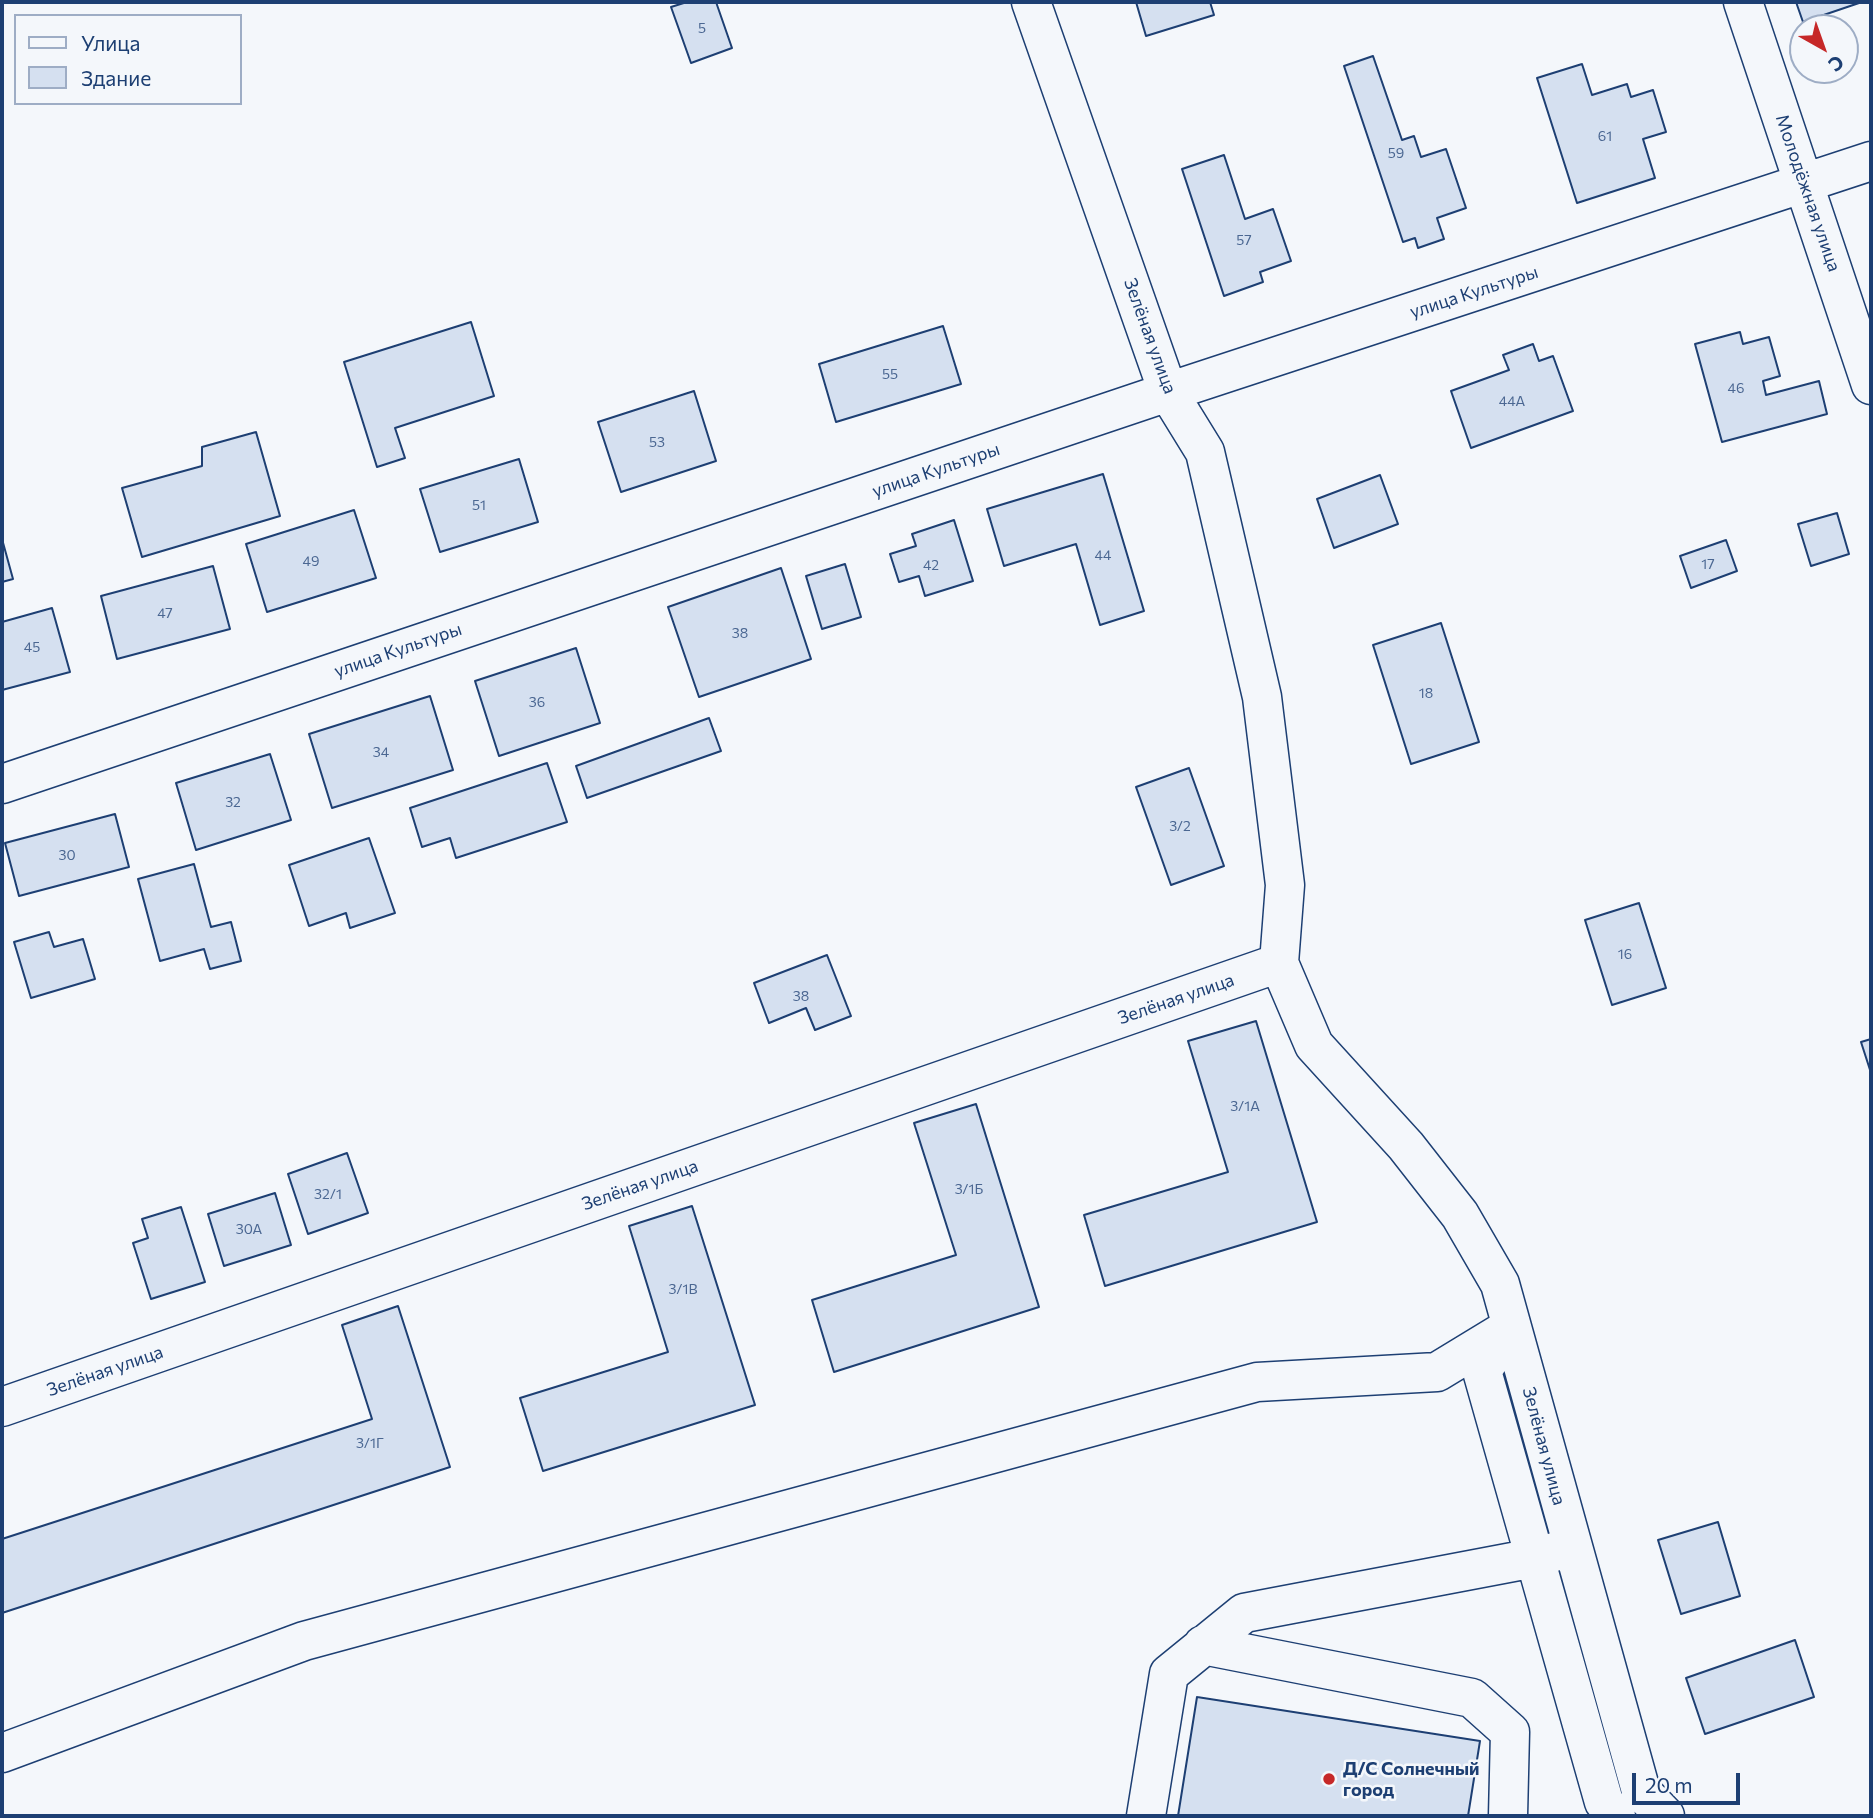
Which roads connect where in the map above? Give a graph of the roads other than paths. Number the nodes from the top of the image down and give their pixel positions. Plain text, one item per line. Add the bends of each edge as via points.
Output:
1 (1031, 2) edge
2 (1743, 2) edge
3 (1871, 161) edge
4 (1805, 184) junction
5 (1871, 385) edge
6 (1168, 392) junction
7 (2, 784) edge
8 (1279, 963) junction
9 (1511, 1326) junction
10 (2, 1407) edge
11 (1571, 1547) junction
12 (1534, 1558) junction
13 (1203, 1645) junction
14 (2, 1753) edge
15 (1146, 1816) edge
16 (1508, 1816) edge
17 (1616, 1816) edge
18 (1665, 1816) edge

1 - 6 street, Зелёная улица
2 - 4 street, Молодёжная улица
3 - 4 street, улица Культуры
4 - 5 street, Молодёжная улица
4 - 6 street, улица Культуры
6 - 7 street, улица Культуры
6 - 8 street, Зелёная улица via 1205,452 1262,697 1285,885
8 - 9 street, Зелёная улица via 1314,1045 1406,1146 1460,1215 1500,1284
8 - 10 street, Зелёная улица
9 - 11 street, Зелёная улица
9 - 12 street via 1482,1371
9 - 14 street via 1437,1373 1256,1382 304,1641
11 - 12 street
11 - 18 street, Зелёная улица via 1641,1791
12 - 13 street via 1244,1613
12 - 17 street via 1604,1801
13 - 15 street via 1169,1674
13 - 16 street via 1472,1698 1510,1732

